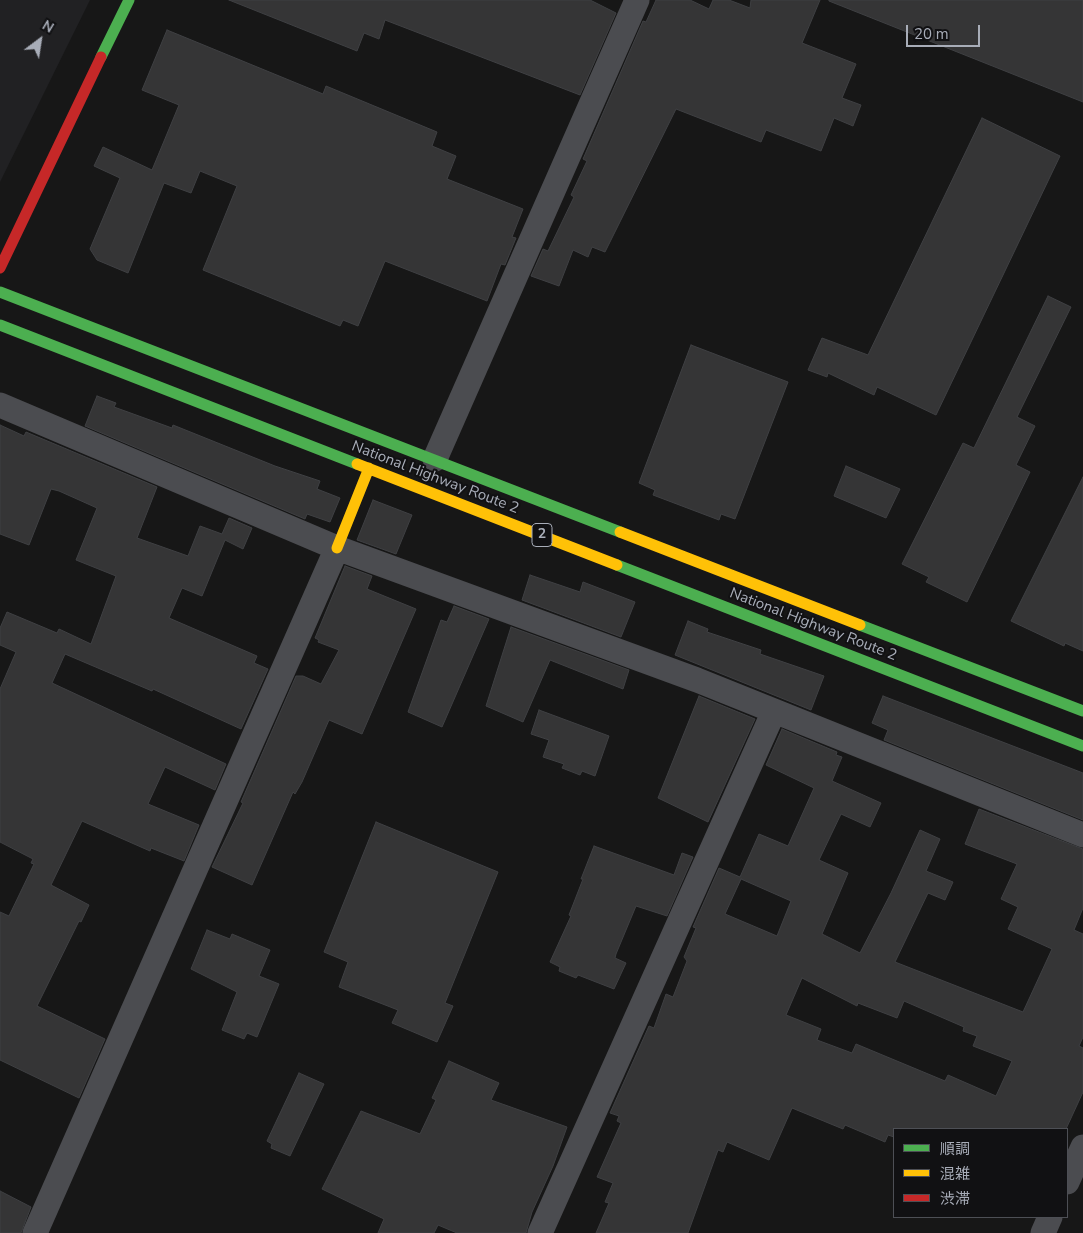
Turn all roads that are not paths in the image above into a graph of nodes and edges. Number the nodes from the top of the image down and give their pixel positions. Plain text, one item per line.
1 (129, 0) edge
2 (637, 0) edge
3 (0, 268) edge
4 (0, 292) edge
5 (0, 325) edge
6 (0, 406) edge
7 (435, 459) junction
8 (370, 468) junction
9 (337, 548) junction
10 (774, 711) junction
11 (1083, 712) edge
12 (1083, 746) edge
13 (1083, 835) edge
14 (1083, 1148) edge
15 (1068, 1180) edge
16 (1050, 1218) edge
17 (35, 1233) edge
18 (540, 1233) edge
19 (1043, 1233) edge

1 - 3 main road
2 - 7 street
4 - 7 main road, National Highway Route 2 / 2
5 - 8 main road, National Highway Route 2 / 2
6 - 9 street
7 - 11 main road, National Highway Route 2 / 2
8 - 9 main road
8 - 12 main road, National Highway Route 2 / 2
9 - 10 street
9 - 17 street
10 - 13 street
10 - 18 street
14 - 15 street
16 - 19 street

